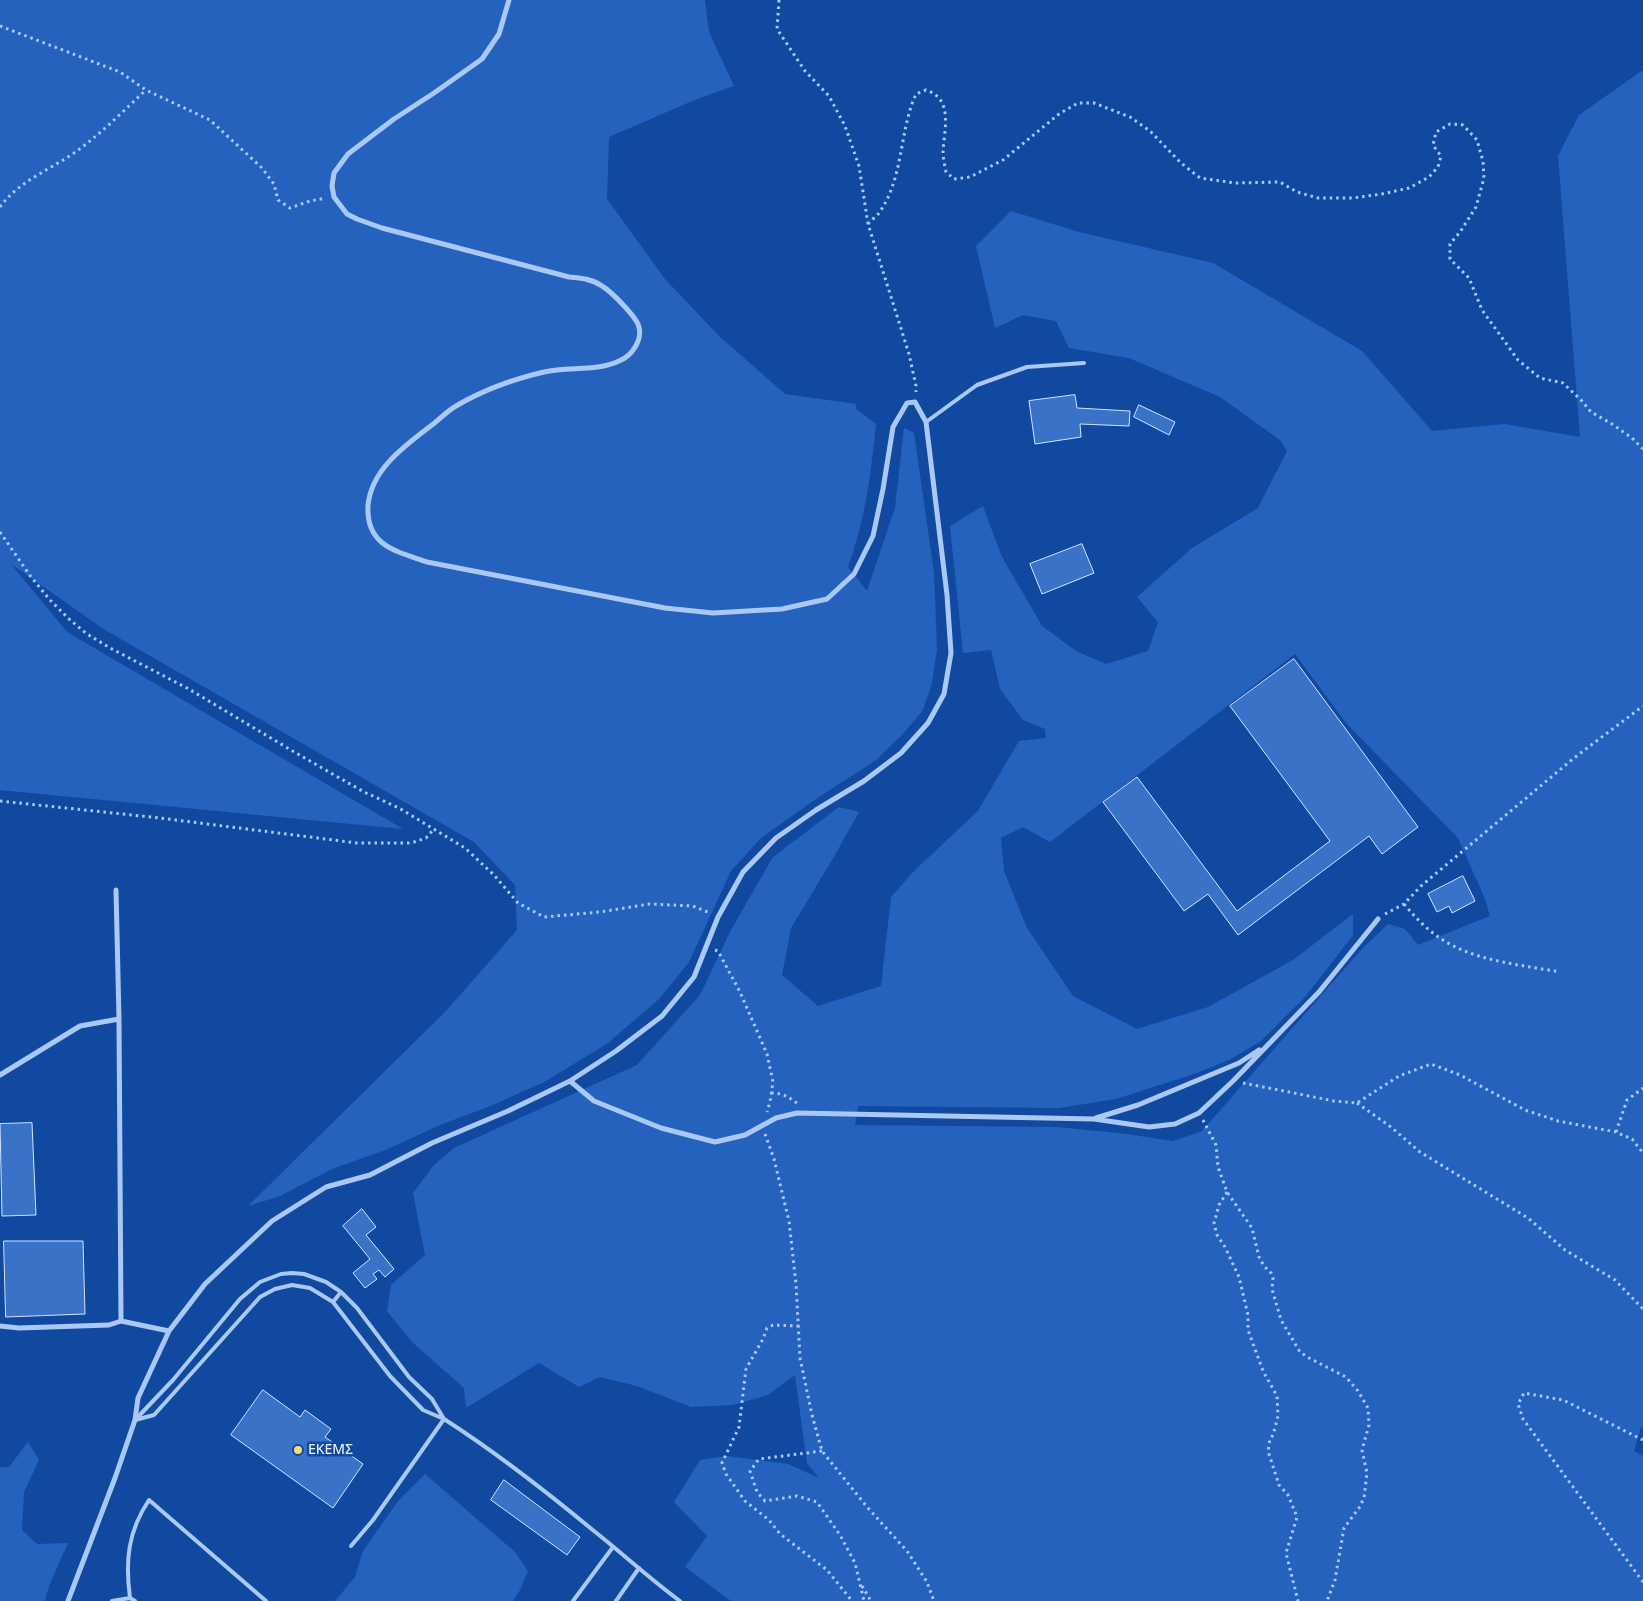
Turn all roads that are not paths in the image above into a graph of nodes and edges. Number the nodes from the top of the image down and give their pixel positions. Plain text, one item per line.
1 (508, 0) edge
2 (1084, 363) dead end
3 (926, 422) junction
4 (116, 890) dead end
5 (1378, 919) road end
6 (119, 1019) junction
7 (1267, 1044) junction
8 (0, 1075) edge
9 (570, 1081) junction
10 (1094, 1119) junction
11 (341, 1292) junction
12 (333, 1302) junction
13 (121, 1321) junction
14 (0, 1326) edge
15 (170, 1331) junction
16 (444, 1419) junction
17 (135, 1420) junction
18 (351, 1546) dead end
19 (613, 1546) junction
20 (639, 1568) junction
21 (130, 1598) junction
22 (68, 1601) edge
23 (112, 1601) edge
24 (135, 1601) edge
25 (266, 1601) edge
26 (573, 1601) edge
27 (616, 1601) edge
28 (680, 1601) edge

1 - 3 street
2 - 3 lane
3 - 9 street
4 - 6 street
5 - 7 street
6 - 8 street
6 - 13 street
7 - 10 street
7 - 10 street
9 - 10 street
9 - 15 street
11 - 12 lane
11 - 16 lane
11 - 17 lane
12 - 16 lane
12 - 17 lane
13 - 14 street
13 - 15 street
15 - 17 street
16 - 18 lane
16 - 19 lane
17 - 22 street
19 - 20 lane
19 - 26 lane
20 - 27 lane
20 - 28 lane
21 - 23 lane
21 - 24 lane
21 - 25 lane

